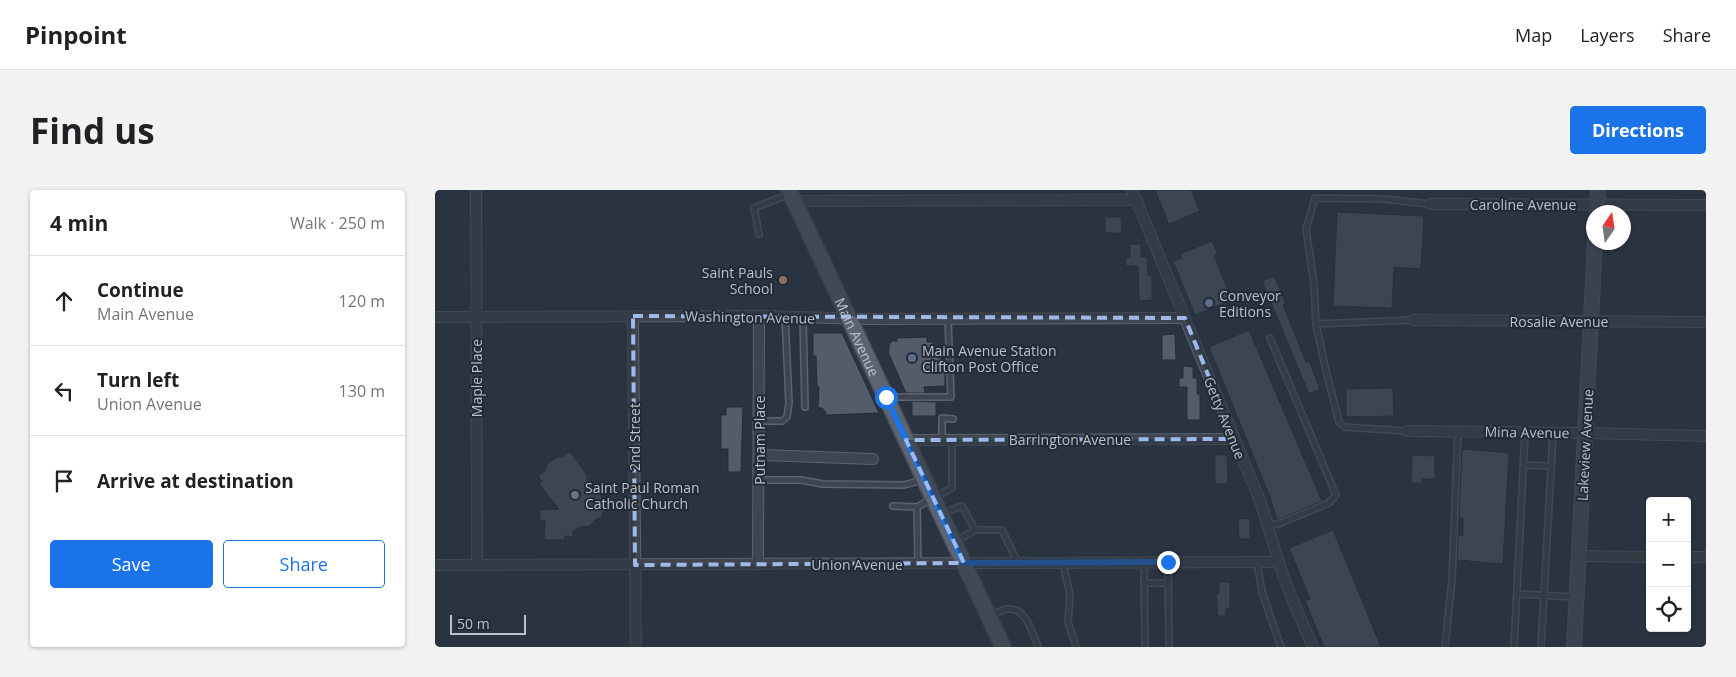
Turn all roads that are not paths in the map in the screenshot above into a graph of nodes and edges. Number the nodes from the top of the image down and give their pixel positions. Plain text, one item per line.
1 (476, 190) edge
2 (791, 195) edge
3 (1134, 195) edge
4 (1597, 202) edge
5 (1430, 204) joint
6 (1706, 205) edge
7 (759, 234) dead end
8 (1595, 250) edge
9 (633, 316) junction
10 (759, 316) junction
11 (435, 317) edge
12 (476, 317) junction
13 (785, 317) junction
14 (803, 317) junction
15 (1185, 318) junction
16 (849, 319) junction
17 (948, 319) junction
18 (1413, 320) joint
19 (1591, 321) junction
20 (1706, 322) edge
21 (1316, 324) junction
22 (1270, 338) dead end
23 (886, 397) junction
24 (805, 407) dead end
25 (953, 418) dead end
26 (759, 421) junction
27 (1407, 431) joint
28 (1458, 431) junction
29 (1525, 432) junction
30 (1553, 432) junction
31 (1585, 433) junction
32 (1706, 436) edge
33 (1234, 439) junction
34 (906, 440) junction
35 (947, 440) junction
36 (759, 455) junction
37 (873, 458) dead end
38 (1524, 465) junction
39 (1551, 466) junction
40 (758, 480) junction
41 (925, 480) junction
42 (933, 498) junction
43 (893, 506) dead end
44 (917, 506) junction
45 (941, 514) junction
46 (1269, 525) junction
47 (975, 530) junction
48 (954, 543) junction
49 (1580, 556) junction
50 (1646, 557) edge
51 (1691, 557) edge
52 (1706, 557) edge
53 (1144, 562) junction
54 (1168, 562) junction
55 (1257, 562) junction
56 (1279, 562) junction
57 (964, 563) junction
58 (1018, 563) junction
59 (1063, 563) junction
60 (758, 564) junction
61 (918, 564) junction
62 (435, 565) edge
63 (477, 565) junction
64 (635, 565) junction
65 (1144, 583) junction
66 (1168, 583) junction
67 (1517, 594) junction
68 (1544, 596) junction
69 (1577, 597) junction
70 (988, 615) junction
71 (636, 647) edge
72 (1003, 647) edge
73 (1038, 647) edge
74 (1076, 647) edge
75 (1145, 647) edge
76 (1169, 647) edge
77 (1281, 647) edge
78 (1313, 647) edge
79 (1445, 647) edge
80 (1514, 647) edge
81 (1541, 647) edge
82 (1574, 647) edge

1 - 12 street, Maple Place
2 - 3 street
2 - 7 lane
2 - 16 main road, Main Avenue
3 - 15 street, Getty Avenue
4 - 5 street, Caroline Avenue
4 - 6 street, Caroline Avenue
5 - 21 lane
8 - 19 main road, Lakeview Avenue
9 - 10 street, Washington Avenue
9 - 12 street, Washington Avenue
9 - 64 street, 2nd Street
10 - 13 street, Washington Avenue
10 - 26 street, Putnam Place
11 - 12 street, Washington Avenue
12 - 63 street, Maple Place
13 - 14 street, Washington Avenue
13 - 26 lane
14 - 16 street, Washington Avenue
14 - 24 lane
15 - 17 street, Washington Avenue
15 - 33 street, Getty Avenue
16 - 17 street, Washington Avenue
16 - 23 main road, Main Avenue
17 - 23 lane
18 - 19 street, Rosalie Avenue
18 - 21 lane
19 - 20 street, Rosalie Avenue
19 - 31 main road, Lakeview Avenue
21 - 27 lane
22 - 46 lane
23 - 34 main road, Main Avenue
25 - 35 lane
26 - 36 street, Putnam Place
27 - 28 street, Mina Avenue
28 - 29 street, Mina Avenue
28 - 79 lane
29 - 30 street, Mina Avenue
29 - 38 lane
30 - 31 street, Mina Avenue
30 - 39 lane
31 - 32 street, Mina Avenue
31 - 49 main road, Lakeview Avenue
33 - 35 street, Barrington Avenue
33 - 46 street, Getty Avenue
34 - 35 street, Barrington Avenue
34 - 41 main road, Main Avenue
35 - 42 lane
36 - 37 street
36 - 40 street, Putnam Place
38 - 39 lane
38 - 67 lane
39 - 68 lane
40 - 41 lane
40 - 60 street, Putnam Place
41 - 42 main road, Main Avenue
42 - 44 lane
42 - 45 main road, Main Avenue
43 - 44 lane
44 - 61 lane
45 - 47 lane
45 - 48 main road, Main Avenue
46 - 56 street, Getty Avenue
47 - 48 lane
47 - 58 lane
48 - 57 main road, Main Avenue
49 - 50 street
49 - 69 main road, Lakeview Avenue
51 - 52 street
53 - 54 street, Union Avenue
53 - 59 street, Union Avenue
53 - 65 lane
54 - 55 street, Union Avenue
54 - 66 lane
55 - 56 street, Union Avenue
55 - 77 lane
56 - 78 street, Getty Avenue
57 - 58 street, Union Avenue
57 - 61 street, Union Avenue
57 - 70 main road, Main Avenue
58 - 59 street, Union Avenue
59 - 74 lane
60 - 61 street, Union Avenue
60 - 64 street, Union Avenue
62 - 63 street, Union Avenue
63 - 64 street, Union Avenue
64 - 71 street, 2nd Street
65 - 66 lane
65 - 75 lane
66 - 76 lane
67 - 68 lane
67 - 80 lane
68 - 69 lane
68 - 81 lane
69 - 82 main road, Lakeview Avenue
70 - 72 main road, Main Avenue
70 - 73 lane

